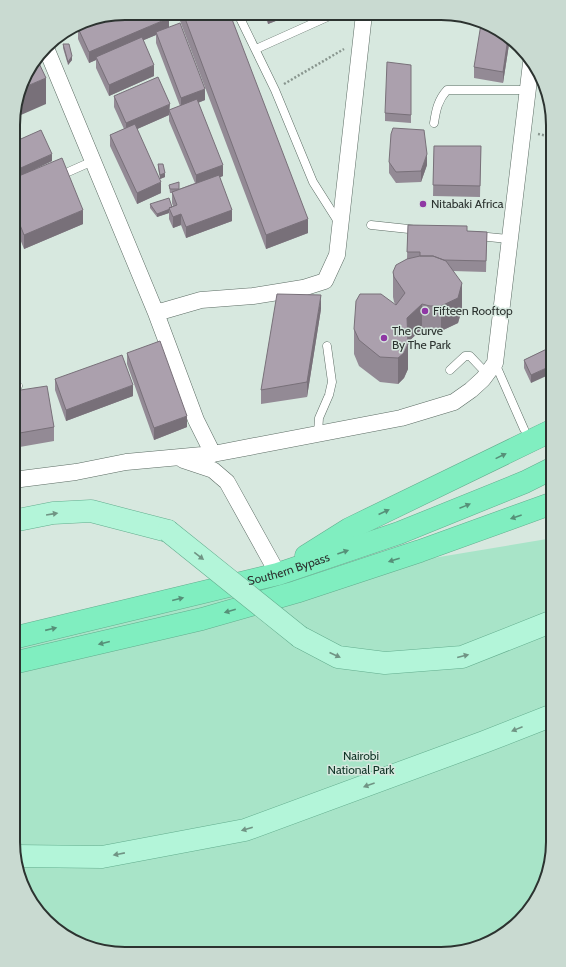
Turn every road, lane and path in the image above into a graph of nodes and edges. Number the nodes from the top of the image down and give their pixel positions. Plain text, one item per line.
1 (241, 20) edge
2 (321, 20) edge
3 (363, 20) edge
4 (361, 39) junction
5 (256, 49) junction
6 (48, 54) edge
7 (530, 70) edge
8 (275, 90) junction
9 (526, 90) junction
10 (434, 123) dead end
11 (93, 162) junction
12 (51, 180) edge
13 (371, 225) dead end
14 (341, 227) junction
15 (424, 231) edge
16 (470, 236) edge
17 (508, 239) junction
18 (156, 312) junction
19 (327, 346) dead end
20 (491, 368) junction
21 (450, 370) dead end
22 (524, 429) dead end
23 (546, 433) edge
24 (318, 434) junction
25 (213, 454) junction
26 (178, 458) junction
27 (546, 472) edge
28 (20, 479) edge
29 (546, 506) edge
30 (20, 520) edge
31 (278, 574) junction
32 (546, 624) edge
33 (20, 636) edge
34 (20, 661) edge
35 (546, 718) edge
36 (21, 856) edge

1 - 5 lane
2 - 5 lane
3 - 4 street
4 - 8 path
4 - 14 street
5 - 8 lane
6 - 11 street
7 - 9 street
8 - 14 lane
9 - 10 lane
9 - 17 street
11 - 12 lane
11 - 18 street
13 - 15 lane
14 - 18 street
16 - 17 lane
17 - 20 street
18 - 25 street
19 - 24 lane
20 - 21 lane
20 - 22 lane
20 - 24 street
31 -> 23 highway
24 - 25 street
25 - 26 street
26 - 28 street
26 - 31 street
31 -> 27 highway, Southern Bypass
29 -> 34 highway, Southern Bypass
30 -> 32 main road, bridge
33 -> 31 highway, Southern Bypass
35 -> 36 main road

